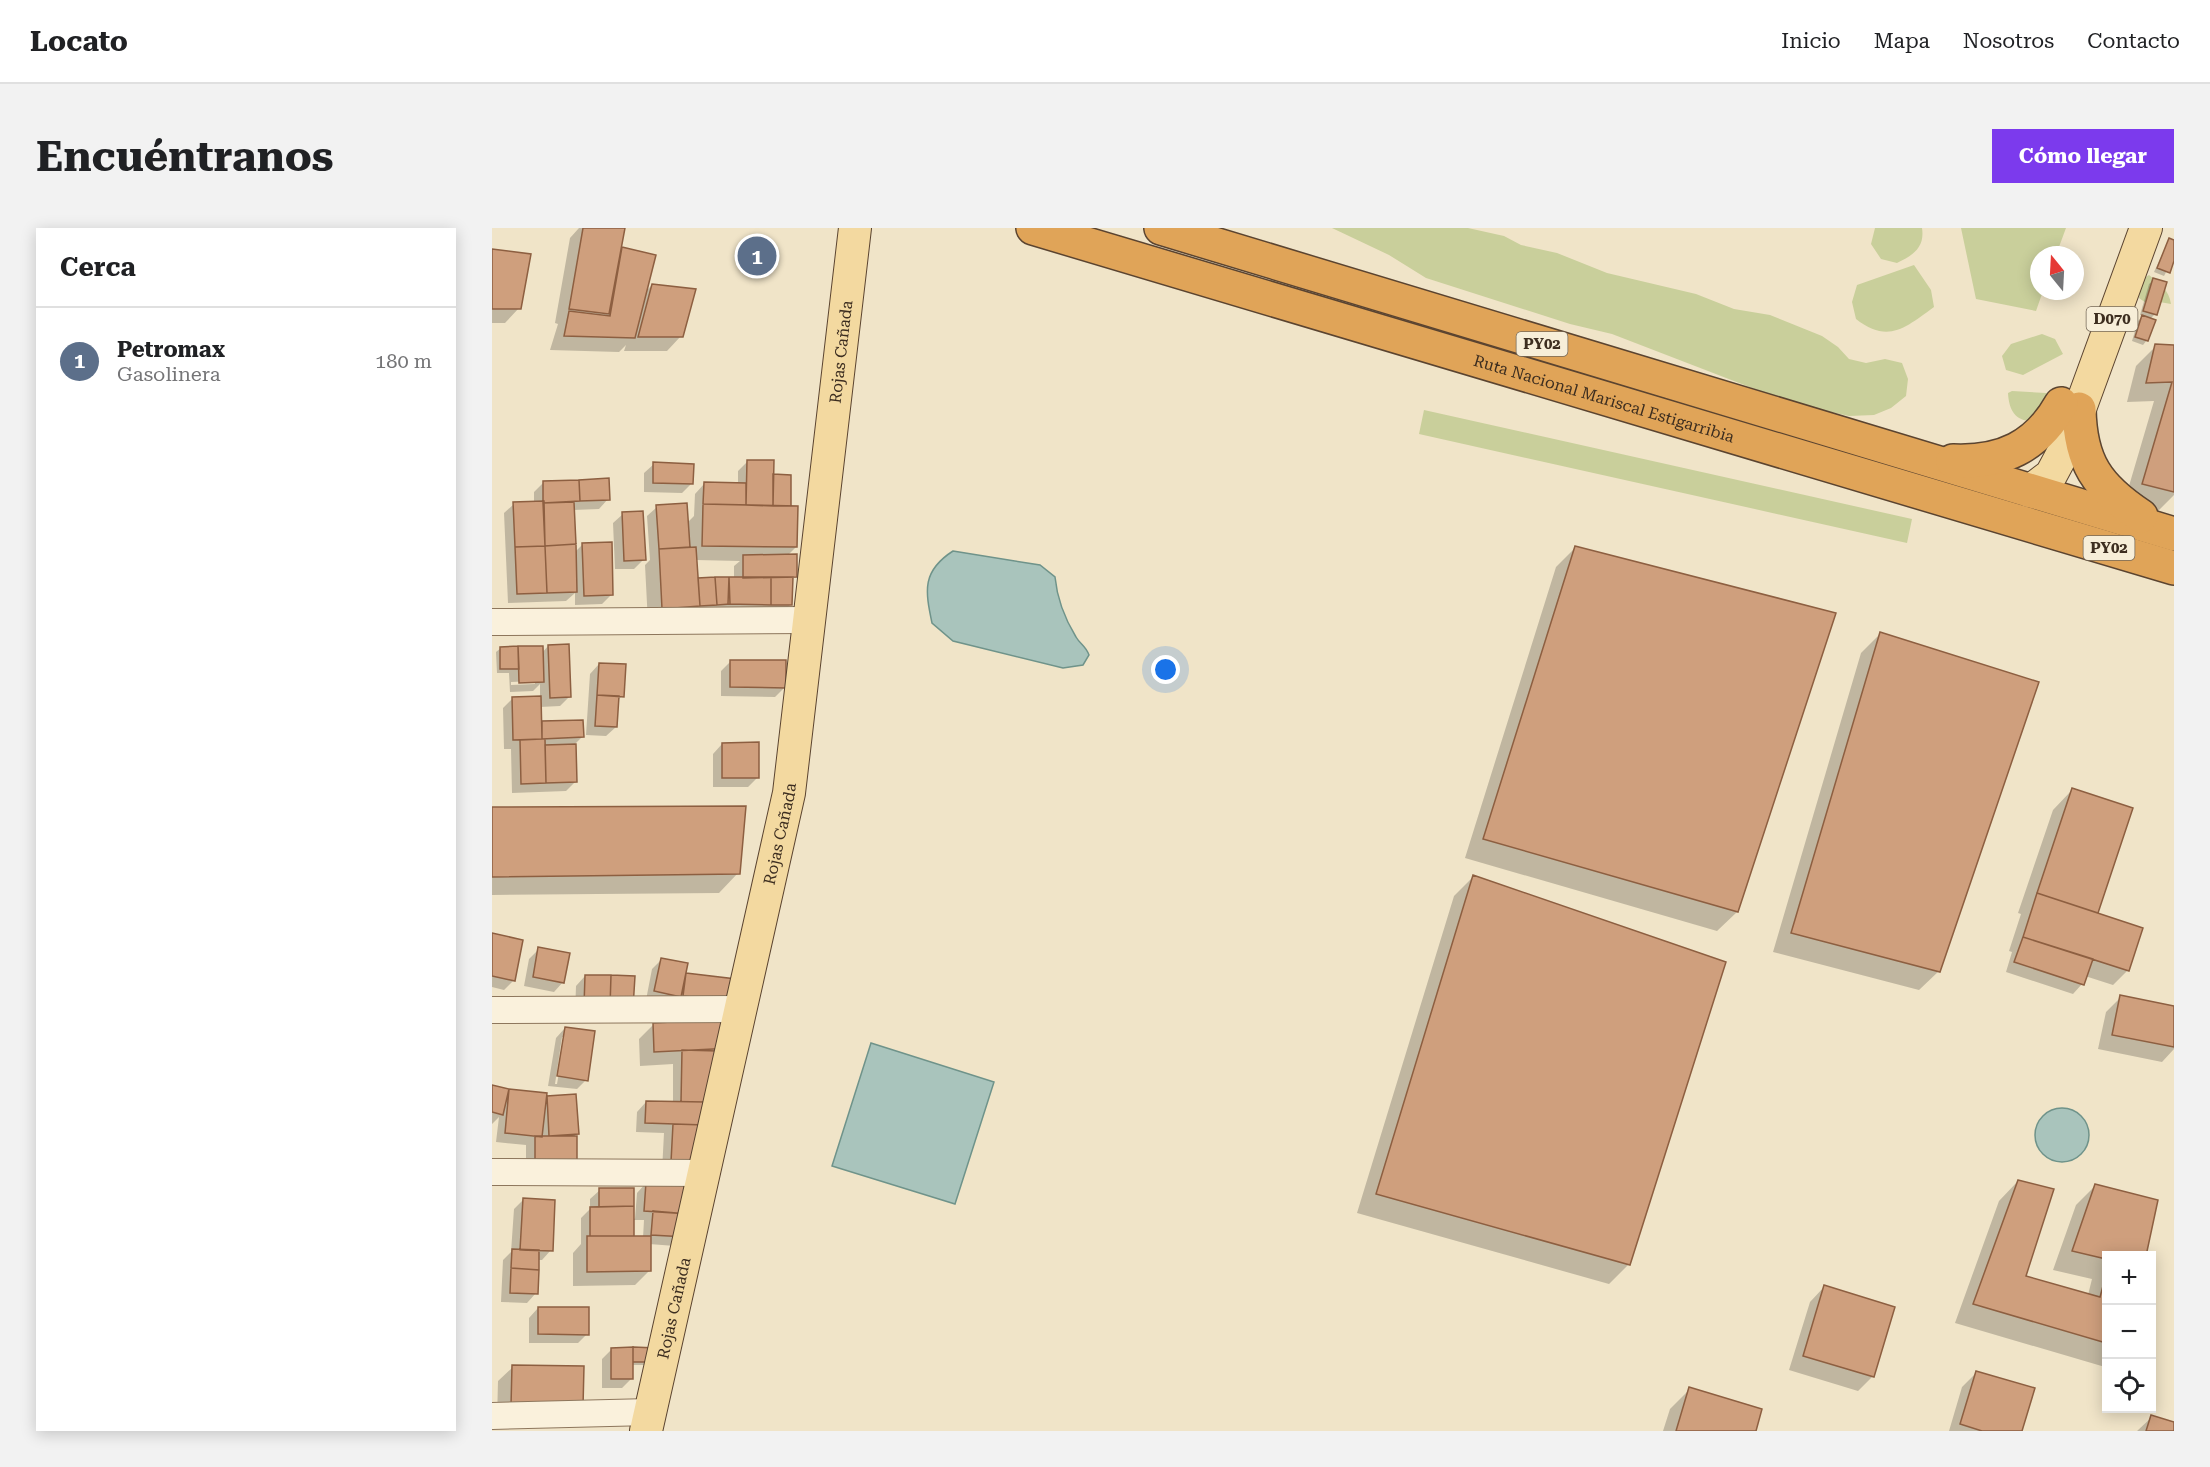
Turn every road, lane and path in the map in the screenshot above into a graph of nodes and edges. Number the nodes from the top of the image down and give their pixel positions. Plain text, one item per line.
1 (855, 228) edge
2 (1033, 228) edge
3 (1161, 228) edge
4 (2128, 228) edge
5 (2146, 228) edge
6 (2068, 401) junction
7 (1737, 437) junction
8 (1924, 460) junction
9 (2037, 490) junction
10 (2170, 540) edge
11 (2174, 568) edge
12 (808, 620) junction
13 (492, 622) edge
14 (742, 1008) junction
15 (492, 1010) edge
16 (492, 1172) edge
17 (705, 1173) junction
18 (492, 1416) edge
19 (648, 1421) edge

1 - 12 main road, Rojas Cañada
2 - 7 highway, Ruta Nacional Mariscal Estigarribia / PY02
3 - 8 highway, Ruta Nacional Mariscal Estigarribia / PY02
4 - 6 main road, D070
5 - 6 main road, D070
6 - 8 highway
6 - 9 main road, D070
6 - 10 highway
7 - 9 highway
7 - 11 highway, Ruta Nacional Mariscal Estigarribia / PY02
8 - 9 highway, Ruta Nacional Mariscal Estigarribia / PY02
9 - 10 highway, Ruta Nacional Mariscal Estigarribia / PY02
12 - 13 street
12 - 14 main road, Rojas Cañada
14 - 15 street
14 - 17 main road, Rojas Cañada
16 - 17 street
17 - 19 main road, Rojas Cañada
18 - 19 street

